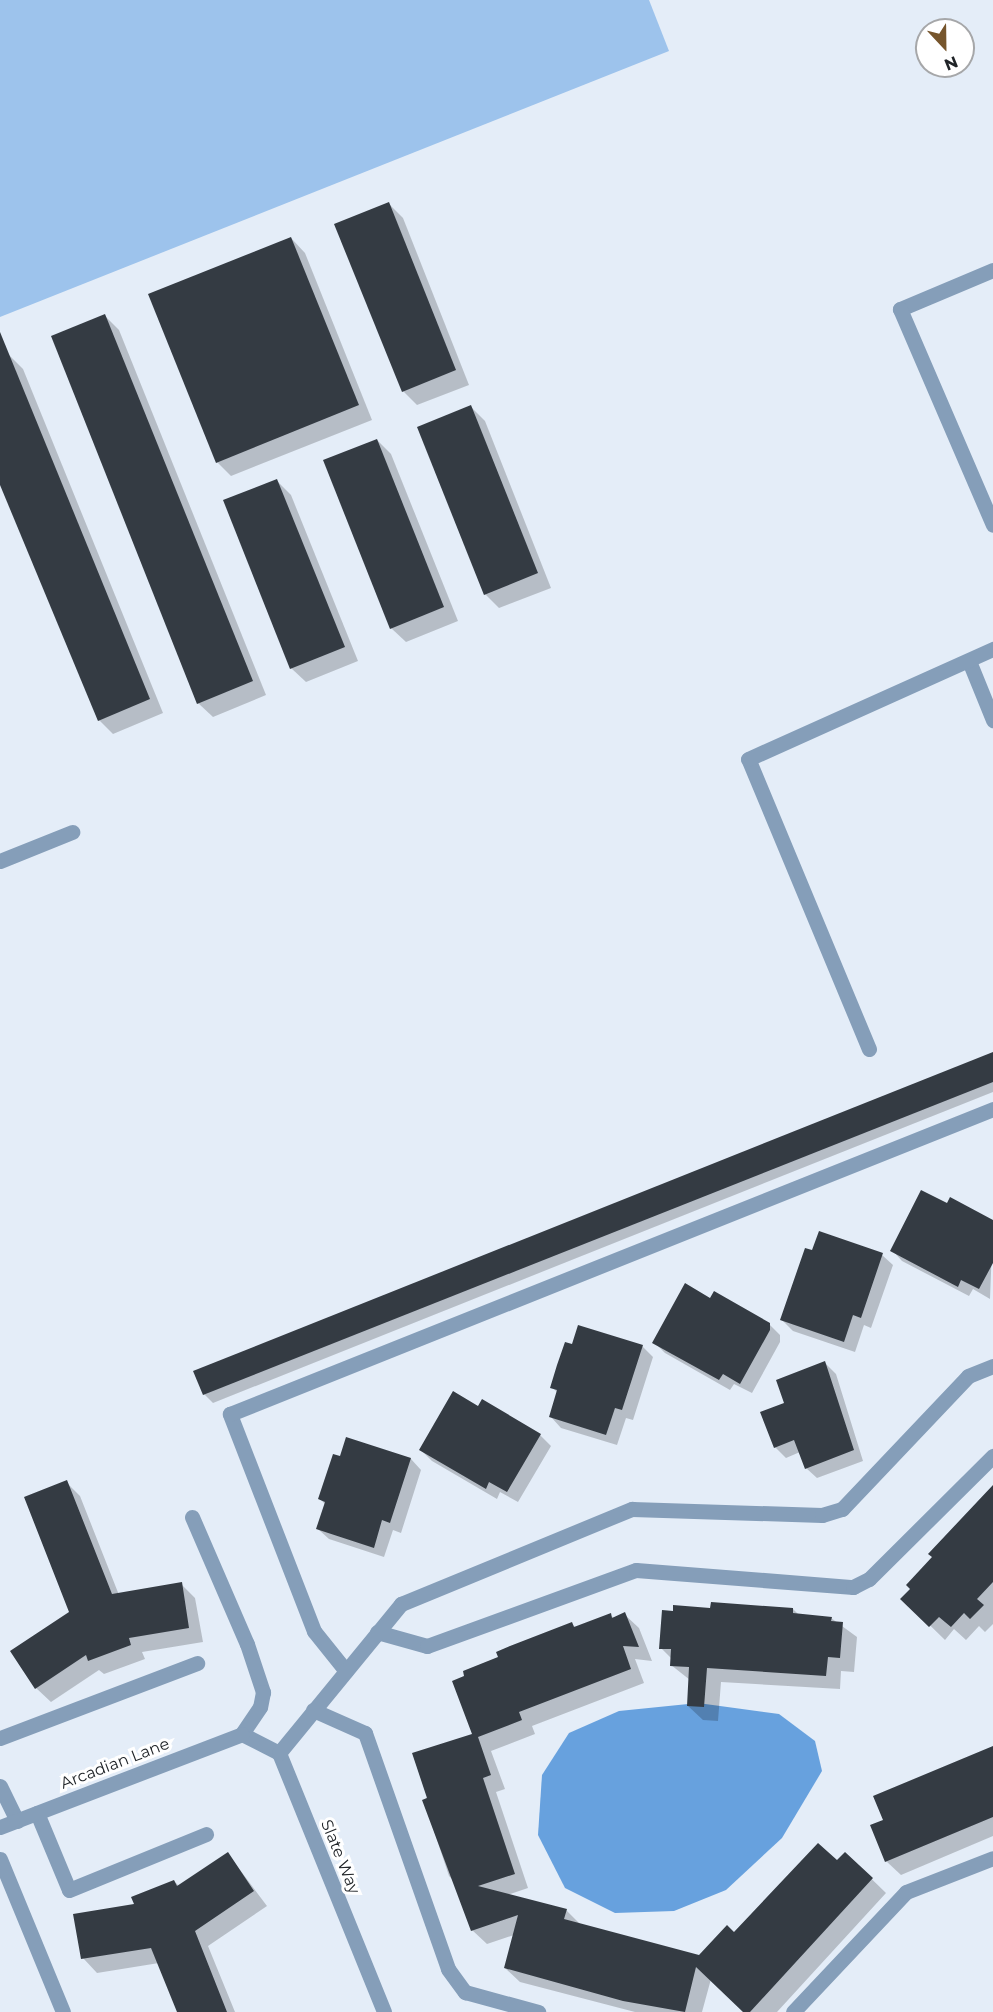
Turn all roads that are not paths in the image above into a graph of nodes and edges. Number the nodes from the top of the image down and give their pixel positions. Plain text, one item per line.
1 (993, 270) edge
2 (993, 525) edge
3 (993, 649) edge
4 (969, 661) junction
5 (993, 720) edge
6 (72, 831) dead end
7 (0, 861) edge
8 (869, 1049) dead end
9 (993, 1109) edge
10 (993, 1366) edge
11 (993, 1456) edge
12 (192, 1517) dead end
13 (377, 1632) junction
14 (197, 1663) dead end
15 (346, 1671) junction
16 (313, 1710) junction
17 (242, 1734) junction
18 (0, 1738) edge
19 (279, 1753) junction
20 (0, 1786) edge
21 (37, 1813) junction
22 (17, 1821) junction
23 (0, 1827) edge
24 (206, 1834) dead end
25 (993, 1858) edge
26 (0, 1859) edge
27 (63, 2012) edge
28 (384, 2012) edge
29 (538, 2012) edge
30 (793, 2012) edge

1 - 2 street
3 - 4 street
4 - 5 street
4 - 8 street
6 - 7 street
9 - 15 street
10 - 13 street
11 - 13 street
12 - 17 street
13 - 15 street
14 - 18 street
15 - 16 street
16 - 19 street
16 - 29 street
17 - 19 street
17 - 21 street, Arcadian Lane
19 - 28 street, Slate Way
20 - 22 street
21 - 22 street, Arcadian Lane
21 - 24 street
22 - 23 street, Arcadian Lane
25 - 30 street
26 - 27 street

